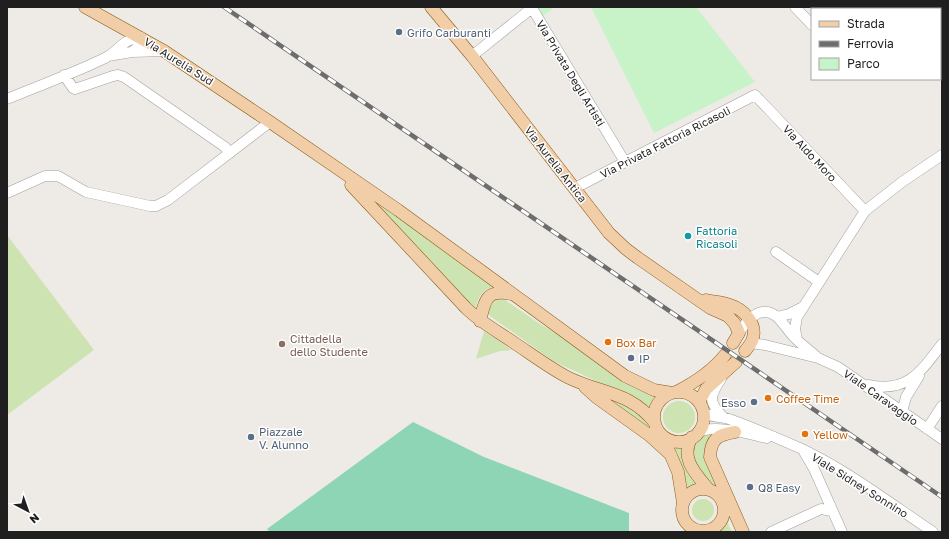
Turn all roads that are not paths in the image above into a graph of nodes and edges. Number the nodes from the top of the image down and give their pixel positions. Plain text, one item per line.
1 (85, 7) edge
2 (795, 7) edge
3 (432, 8) edge
4 (811, 24) edge
5 (121, 27) junction
6 (141, 37) junction
7 (123, 43) junction
8 (164, 51) junction
9 (132, 52) junction
10 (108, 56) junction
11 (472, 56) junction
12 (64, 75) junction
13 (755, 95) joint
14 (7, 99) edge
15 (270, 122) junction
16 (230, 153) junction
17 (942, 155) edge
18 (326, 161) junction
19 (625, 162) junction
20 (575, 188) junction
21 (7, 193) edge
22 (865, 211) junction
23 (776, 252) dead end
24 (819, 282) junction
25 (511, 294) junction
26 (697, 298) junction
27 (803, 307) junction
28 (777, 317) junction
29 (750, 319) junction
30 (480, 321) junction
31 (736, 338) joint
32 (796, 340) junction
33 (942, 344) edge
34 (748, 347) joint
35 (725, 355) dead end
36 (818, 358) junction
37 (736, 362) dead end
38 (923, 368) junction
39 (724, 375) junction
40 (580, 382) junction
41 (864, 384) junction
42 (674, 393) junction
43 (942, 406) edge
44 (701, 407) junction
45 (902, 412) junction
46 (724, 418) junction
47 (655, 423) junction
48 (927, 428) junction
49 (735, 432) junction
50 (662, 435) junction
51 (695, 435) junction
52 (942, 439) edge
53 (785, 442) junction
54 (803, 450) junction
55 (671, 455) junction
56 (709, 490) junction
57 (683, 503) junction
58 (724, 511) junction
59 (832, 511) junction
60 (685, 526) edge
61 (708, 531) edge
62 (741, 532) edge
63 (771, 532) edge
64 (842, 532) edge
65 (933, 532) edge

1 - 5 main road, Via Aurelia Sud
2 - 4 street
3 - 11 main road, Via Aurelia Antica
5 - 6 main road, Via Aurelia Sud
5 - 7 street
6 - 7 street
6 - 8 main road, Via Aurelia Sud
6 - 9 street
7 - 10 street
8 - 9 street
8 - 15 main road, Via Aurelia Sud
9 - 10 street
10 - 12 street
11 - 19 street, Via Privata Degli Artisti
11 - 20 main road, Via Aurelia Antica
12 - 14 street
12 - 16 street
13 - 19 street, Via Privata Fattoria Ricasoli
13 - 22 street, Via Aldo Moro
15 - 16 street
15 - 18 main road, Via Aurelia Sud
16 - 21 street
17 - 22 street
18 - 25 main road
18 - 30 main road
19 - 20 street, Via Privata Fattoria Ricasoli
20 - 26 main road, Via Aurelia Antica
22 - 24 street
23 - 24 street
24 - 27 street
25 - 30 main road
25 - 42 main road
26 - 29 main road, Via Aurelia Antica
26 - 31 main road, Via Aurelia Antica
27 - 28 street
27 - 32 street
28 - 29 street
28 - 32 street, Viale Caravaggio
29 - 31 street
29 - 34 main road
30 - 40 main road
32 - 36 street, Viale Caravaggio
33 - 38 street
34 - 36 street, Viale Caravaggio
35 - 42 main road
36 - 41 street, Viale Caravaggio
37 - 39 main road
38 - 41 street
38 - 45 street
39 - 44 main road
39 - 46 street
40 - 47 main road
40 - 55 main road
41 - 45 street, Viale Caravaggio
42 - 44 main road
42 - 47 main road
43 - 48 street
44 - 46 street, Viale Sidney Sonnino
44 - 51 main road
45 - 48 street, Viale Caravaggio
46 - 53 street, Viale Sidney Sonnino
47 - 50 main road
48 - 52 street, Viale Caravaggio
49 - 51 street, Viale Sidney Sonnino
49 - 53 street, Viale Sidney Sonnino
49 - 62 main road
50 - 51 main road
50 - 55 main road
51 - 56 main road
53 - 54 street, Viale Sidney Sonnino
54 - 59 street
54 - 65 street, Viale Sidney Sonnino
55 - 57 main road
56 - 57 main road
56 - 58 main road
57 - 60 main road
58 - 61 main road
58 - 62 main road
59 - 63 street
59 - 64 street
60 - 61 main road

